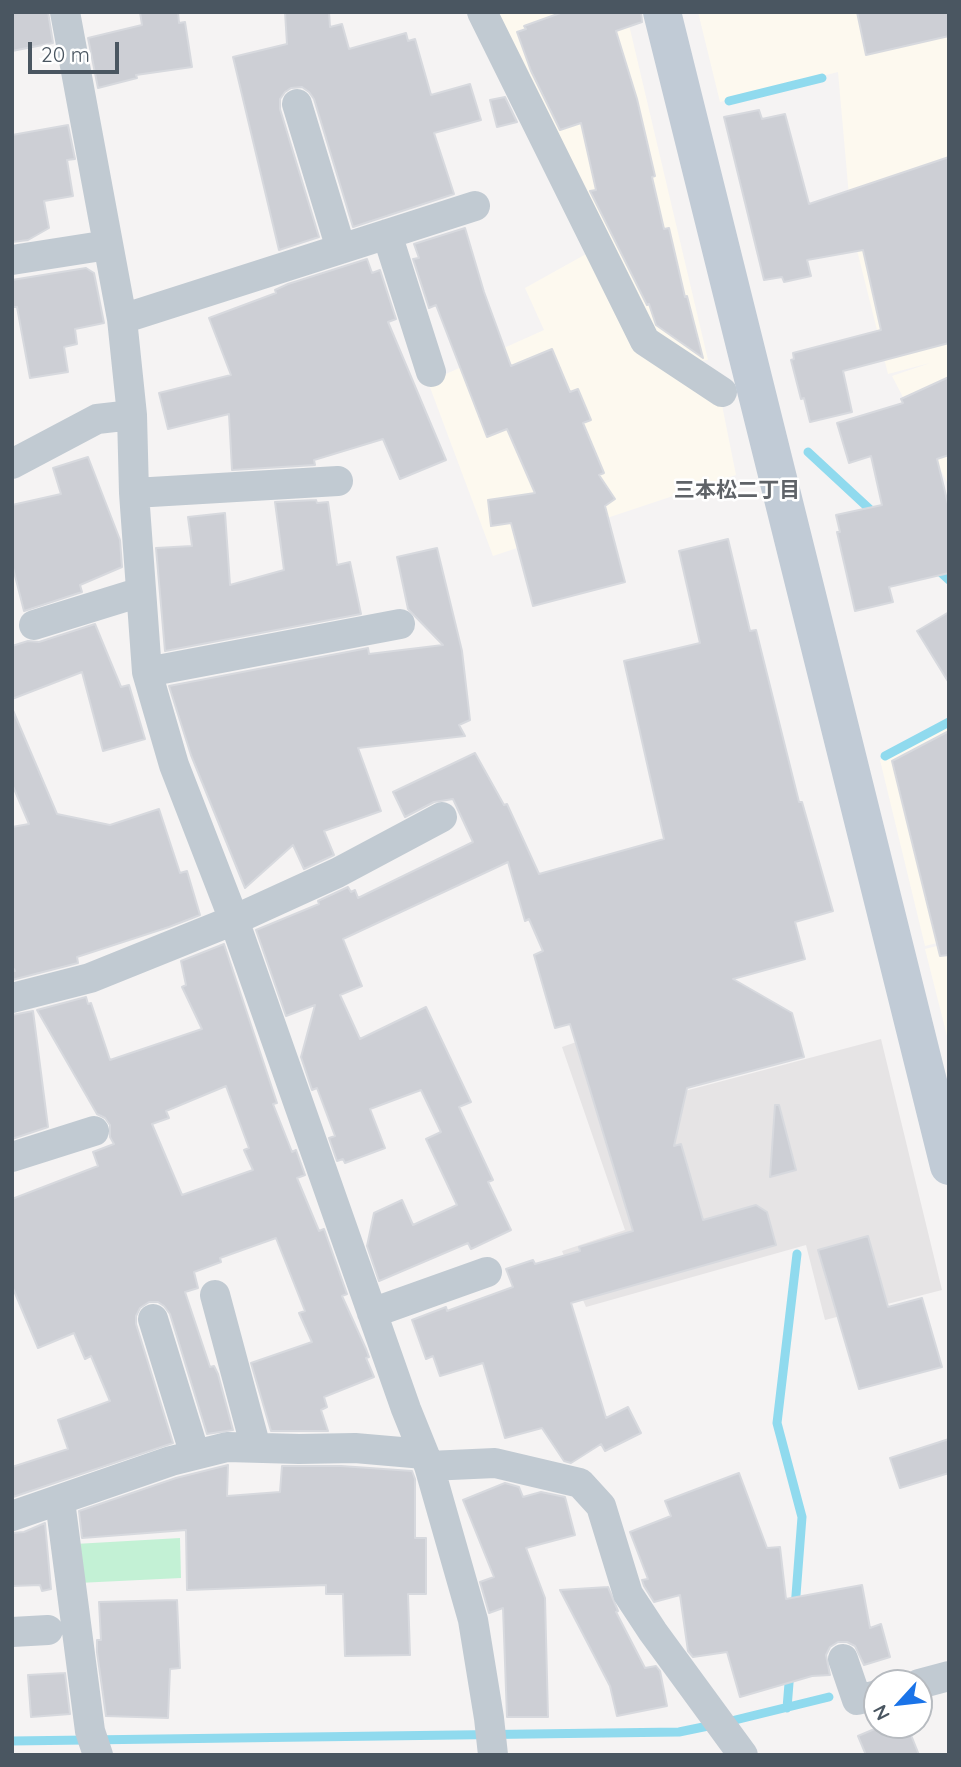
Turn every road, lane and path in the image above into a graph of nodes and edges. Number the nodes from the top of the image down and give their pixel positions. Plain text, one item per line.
1 (65, 12) edge
2 (482, 12) edge
3 (662, 12) edge
4 (297, 104) dead end
5 (475, 206) dead end
6 (387, 234) junction
7 (108, 246) junction
8 (341, 249) junction
9 (12, 260) edge
10 (122, 318) junction
11 (431, 372) dead end
12 (722, 392) dead end
13 (132, 415) junction
14 (12, 464) edge
15 (338, 481) dead end
16 (134, 493) junction
17 (141, 592) junction
18 (400, 624) dead end
19 (34, 625) dead end
20 (147, 672) junction
21 (442, 817) dead end
22 (234, 920) junction
23 (12, 998) edge
24 (94, 1132) dead end
25 (12, 1157) edge
26 (949, 1166) edge
27 (487, 1272) dead end
28 (215, 1294) dead end
29 (372, 1313) junction
30 (153, 1319) dead end
31 (256, 1448) junction
32 (194, 1455) junction
33 (426, 1460) junction
34 (60, 1501) junction
35 (12, 1516) edge
36 (48, 1630) dead end
37 (12, 1632) edge
38 (843, 1659) dead end
39 (863, 1698) edge
40 (95, 1743) edge
41 (737, 1747) edge
42 (492, 1753) edge

1 - 7 street
2 - 12 street
3 - 26 street
4 - 8 street
5 - 6 street
6 - 8 street
6 - 11 street
7 - 9 street
7 - 10 street
8 - 10 street
10 - 13 street
13 - 14 street
13 - 16 street
15 - 16 street
16 - 17 street
17 - 19 street
17 - 20 street
18 - 20 street
20 - 22 street
21 - 22 street
22 - 23 street
22 - 29 street
24 - 25 street
27 - 29 street
28 - 31 street
29 - 33 street
30 - 32 street
31 - 32 street
31 - 33 street
32 - 34 street
33 - 41 street
33 - 42 street
34 - 35 street
34 - 40 street
36 - 37 street
38 - 39 street

